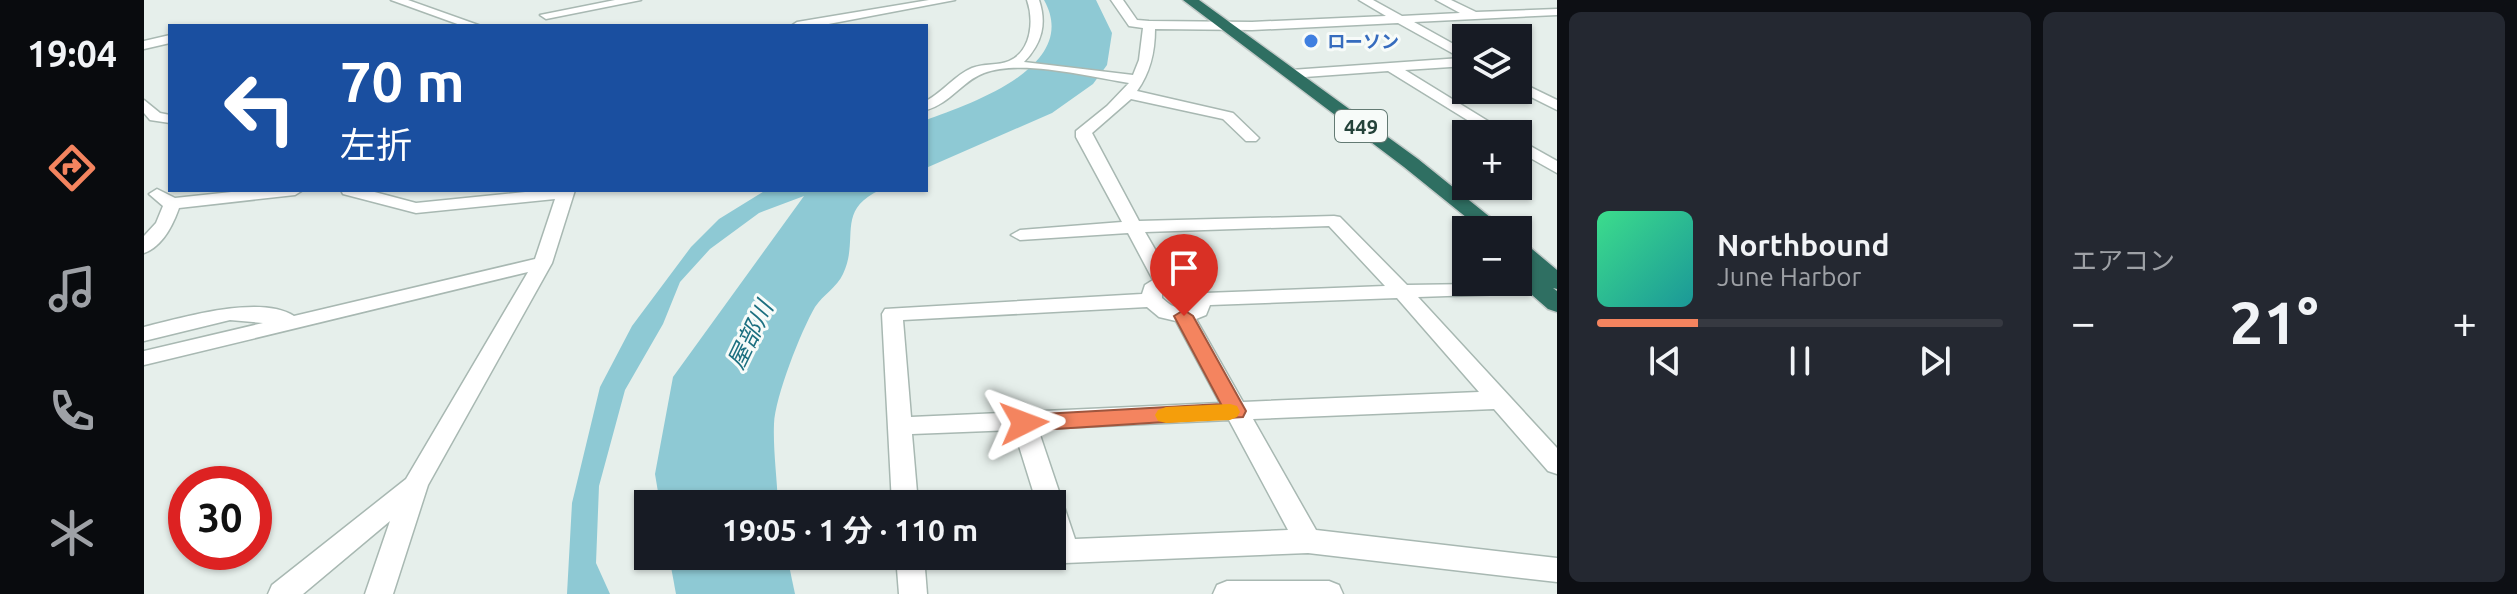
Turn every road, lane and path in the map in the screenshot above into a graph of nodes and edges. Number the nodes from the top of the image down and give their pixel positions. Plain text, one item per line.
1 (397, 0) edge
2 (538, 0) edge
3 (635, 0) edge
4 (949, 0) edge
5 (1033, 0) edge
6 (1117, 0) edge
7 (1172, 0) edge
8 (1190, 0) edge
9 (1365, 0) edge
10 (1442, 0) edge
11 (1532, 0) edge
12 (1557, 11) edge
13 (1476, 16) junction
14 (1402, 20) junction
15 (548, 21) edge
16 (469, 24) edge
17 (809, 24) edge
18 (1149, 25) junction
19 (1204, 25) junction
20 (1226, 25) junction
21 (168, 39) edge
22 (147, 42) edge
23 (1452, 48) edge
24 (1452, 63) edge
25 (1016, 66) junction
26 (1390, 67) junction
27 (1291, 74) junction
28 (1134, 87) junction
29 (1532, 93) edge
30 (144, 104) edge
31 (928, 105) edge
32 (1557, 106) edge
33 (168, 119) edge
34 (1478, 120) edge
35 (1251, 138) dead end
36 (1532, 153) edge
37 (1557, 168) edge
38 (266, 192) edge
39 (356, 192) edge
40 (558, 192) edge
41 (567, 192) edge
42 (1452, 216) edge
43 (1477, 216) edge
44 (1133, 227) junction
45 (1020, 235) dead end
46 (144, 247) edge
47 (543, 263) junction
48 (1532, 266) edge
49 (1164, 282) junction
50 (1547, 284) edge
51 (1403, 293) junction
52 (1201, 299) junction
53 (1152, 300) junction
54 (1557, 304) edge
55 (1184, 316) junction
56 (300, 320) junction
57 (144, 334) edge
58 (144, 358) edge
59 (1499, 400) junction
60 (1236, 411) junction
61 (1024, 423) junction
62 (899, 426) junction
63 (1557, 464) edge
64 (416, 484) junction
65 (904, 490) edge
66 (1046, 490) edge
67 (1308, 541) junction
68 (1066, 551) edge
69 (911, 570) edge
70 (1557, 570) edge
71 (1265, 593) edge
72 (282, 594) edge
73 (379, 594) edge
74 (913, 594) edge
75 (1227, 594) edge
76 (1329, 594) edge

1 - 16 street
2 - 15 street
3 - 15 street
4 - 17 street
5 - 25 street
6 - 18 street
7 - 19 highway, 449
8 - 20 highway, 449
9 - 14 street
10 - 13 street
11 - 12 street
12 - 13 street
13 - 14 street
14 - 20 street
14 - 23 street
18 - 19 street
18 - 28 street
19 - 20 street
19 - 42 highway, 449
20 - 27 highway, 449
21 - 22 street
24 - 26 street
25 - 28 street
25 - 31 street
26 - 27 street
26 - 34 street
27 - 43 highway, 449
28 - 35 street
28 - 44 street
29 - 32 street
30 - 33 street
36 - 37 street
38 - 46 street
39 - 40 street
41 - 47 street
44 - 45 street
44 - 49 street
44 - 51 street
47 - 56 street
47 - 64 street
48 - 50 highway
49 - 52 street
49 - 53 street
50 - 51 street
50 - 54 highway
51 - 52 street
51 - 59 street
52 - 55 street
53 - 55 street
53 - 62 street
55 - 60 street
56 - 57 street
56 - 58 street
59 - 60 street
59 - 63 street
60 - 61 street
60 - 67 street
61 - 62 street
61 - 66 street
62 - 65 street
64 - 72 street
64 - 73 street
67 - 68 street
67 - 70 street
69 - 74 street
71 - 75 street
71 - 76 street

